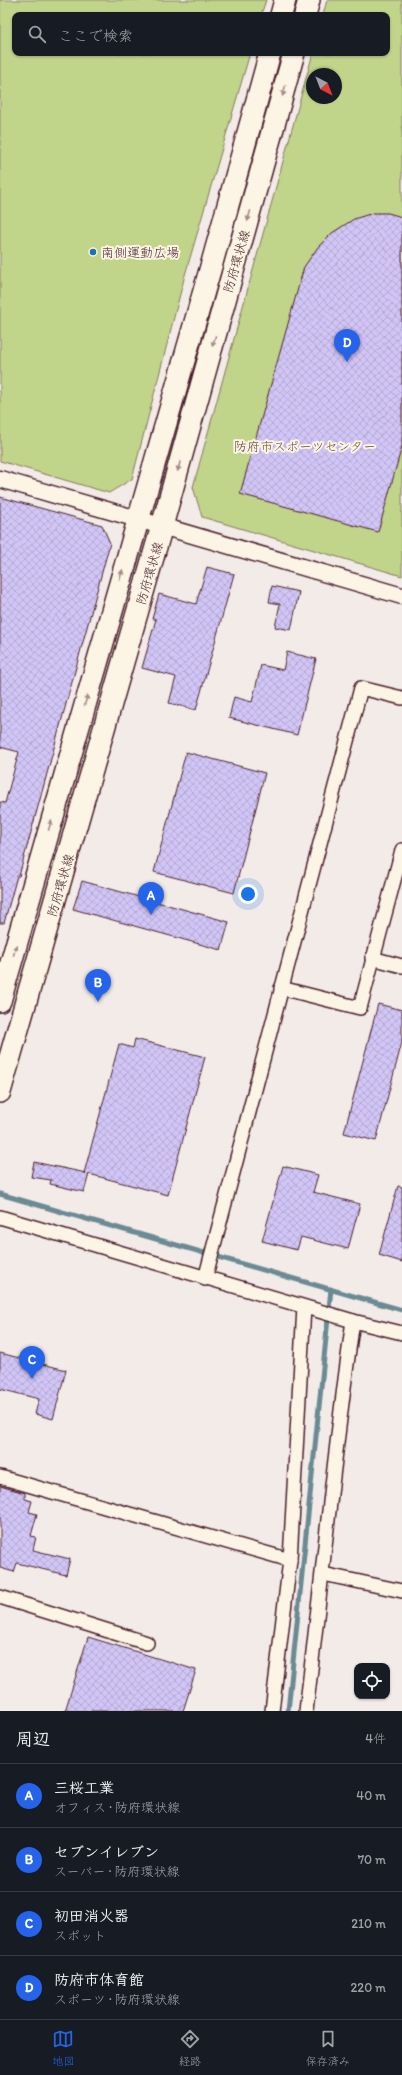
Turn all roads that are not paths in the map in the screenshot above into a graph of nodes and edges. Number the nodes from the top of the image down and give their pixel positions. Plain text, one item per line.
1 (285, 0) edge
2 (309, 0) edge
3 (282, 12) edge
4 (306, 12) edge
5 (269, 56) edge
6 (293, 56) edge
7 (0, 479) edge
8 (137, 519) junction
9 (162, 526) junction
10 (402, 596) edge
11 (402, 698) edge
12 (402, 850) edge
13 (372, 958) junction
14 (402, 966) edge
15 (281, 988) junction
16 (0, 1001) edge
17 (0, 1092) edge
18 (0, 1217) edge
19 (205, 1279) junction
20 (304, 1307) junction
21 (353, 1321) junction
22 (402, 1333) edge
23 (0, 1477) edge
24 (290, 1560) junction
25 (323, 1574) junction
26 (402, 1592) edge
27 (0, 1597) edge
28 (147, 1643) dead end
29 (272, 1711) edge
30 (306, 1711) edge

1 - 3 main road
2 - 4 main road
5 - 8 main road, 防府環状線
6 -> 9 main road, 防府環状線
7 - 8 street
8 - 9 street
16 -> 8 main road, 防府環状線
9 - 10 street
9 - 17 main road, 防府環状線
11 - 15 street
12 - 13 street
13 - 14 street
13 - 15 street
15 - 19 street
18 - 19 street
19 - 20 street
20 - 21 street
20 - 24 street
21 - 22 street
21 - 25 street
23 - 24 street
24 - 29 street
25 - 26 street
25 - 30 street
27 - 28 street

